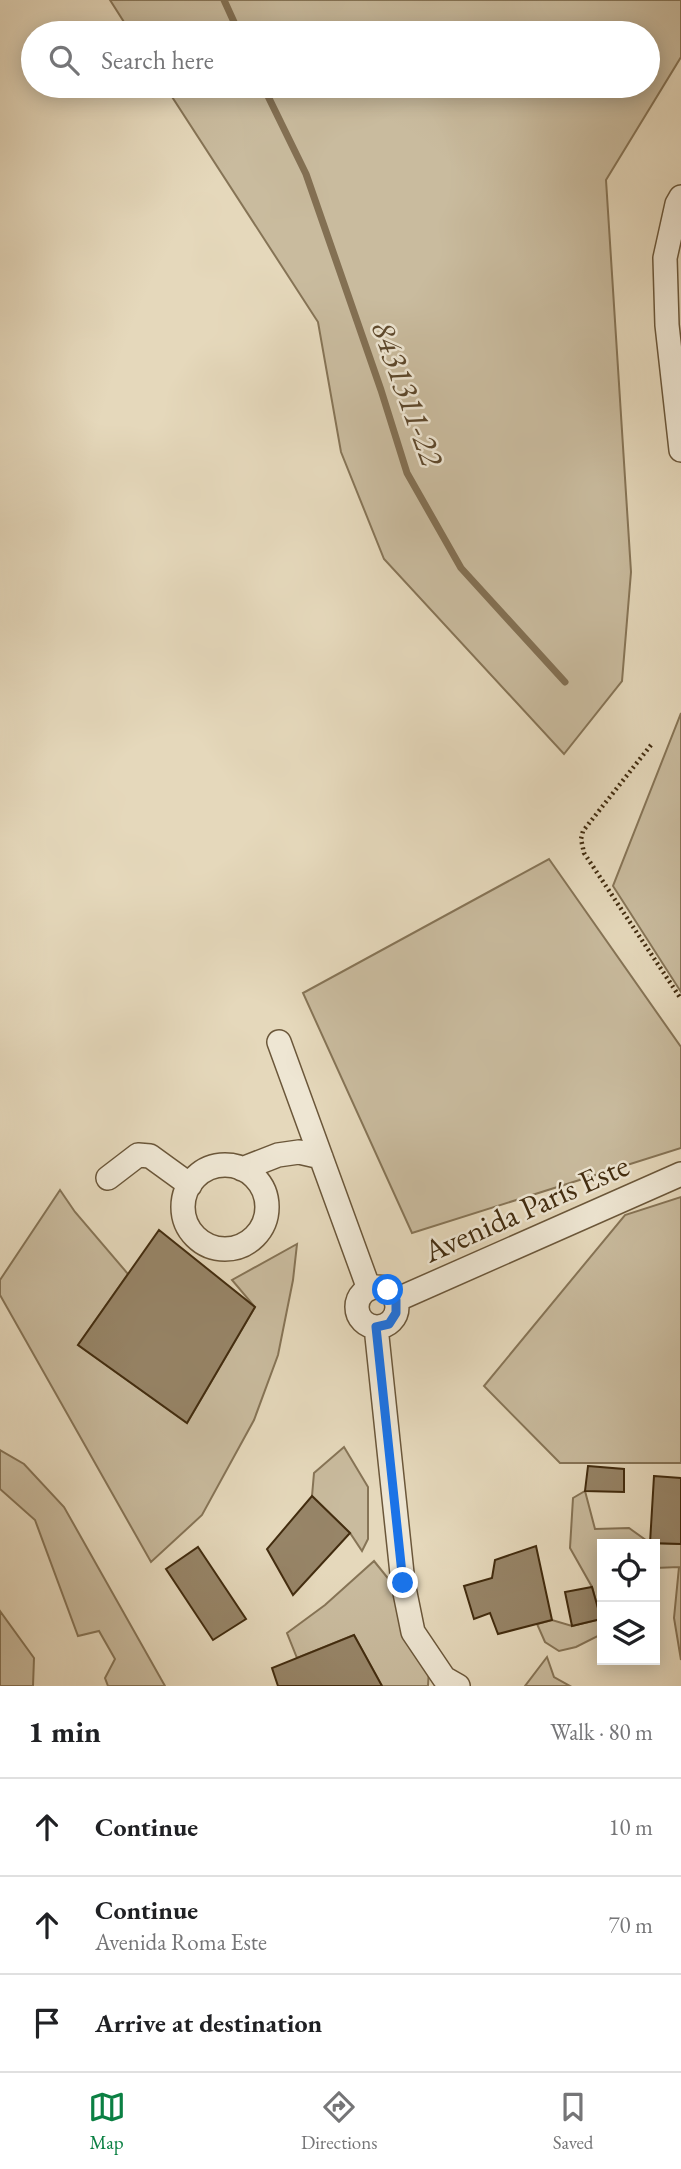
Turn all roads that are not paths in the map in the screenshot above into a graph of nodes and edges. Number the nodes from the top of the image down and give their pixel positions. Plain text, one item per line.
1 (679, 200) edge
2 (681, 450) edge
3 (279, 1042) dead end
4 (321, 1157) junction
5 (242, 1169) junction
6 (681, 1174) edge
7 (108, 1178) dead end
8 (190, 1185) junction
9 (369, 1289) junction
10 (396, 1300) junction
11 (376, 1327) junction
12 (458, 1686) edge

1 - 2 street
3 - 4 street
4 - 5 street
4 - 9 street
5 - 8 street
5 - 8 street
6 - 10 street, Avenida París Este
7 - 8 street
9 - 10 street
9 - 11 street
10 - 11 street
11 - 12 street

